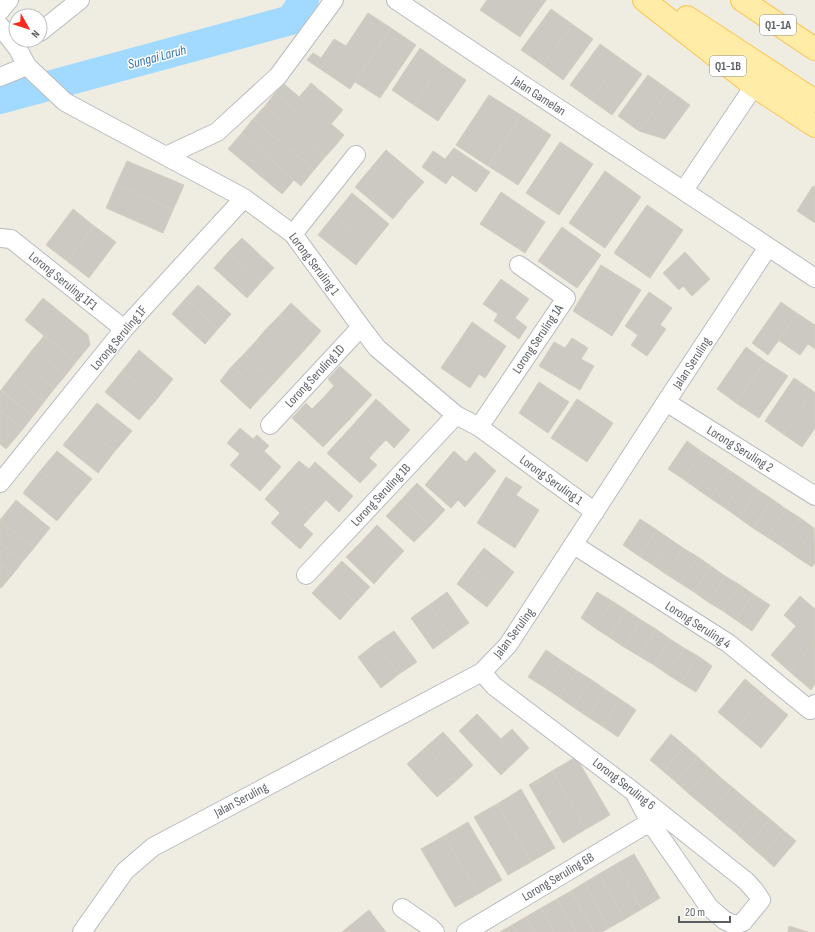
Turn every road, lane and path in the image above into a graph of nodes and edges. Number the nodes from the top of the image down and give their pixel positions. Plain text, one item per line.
1 (9, 0) edge
2 (80, 0) edge
3 (334, 0) edge
4 (396, 0) edge
5 (644, 0) edge
6 (661, 0) edge
7 (742, 0) edge
8 (0, 11) edge
9 (0, 26) edge
10 (48, 26) edge
11 (8, 32) edge
12 (24, 48) edge
13 (815, 49) edge
14 (27, 66) junction
15 (0, 77) edge
16 (754, 86) junction
17 (815, 101) edge
18 (815, 126) edge
19 (356, 155) dead end
20 (166, 156) junction
21 (684, 190) junction
22 (244, 198) junction
23 (293, 234) junction
24 (0, 238) edge
25 (768, 247) junction
26 (519, 265) dead end
27 (815, 278) edge
28 (361, 327) junction
29 (124, 329) junction
30 (666, 402) junction
31 (456, 415) junction
32 (270, 425) dead end
33 (479, 427) junction
34 (0, 483) edge
35 (815, 496) edge
36 (595, 512) junction
37 (574, 545) junction
38 (306, 575) dead end
39 (482, 672) junction
40 (815, 704) edge
41 (634, 792) junction
42 (650, 822) junction
43 (402, 908) dead end
44 (82, 932) edge
45 (435, 932) edge
46 (466, 932) edge

1 - 8 street
2 - 10 street
3 - 20 street
4 - 21 street, Jalan Gamelan
5 - 16 main road, Q1-1B
6 - 17 main road
7 - 13 main road, Q1-1A
9 - 11 street, Lorong Seruling 1
12 - 14 street, Lorong Seruling 1
14 - 15 street
14 - 20 street, Lorong Seruling 1
16 - 18 main road, Q1-1B
16 - 21 street
19 - 23 street
20 - 22 street, Lorong Seruling 1
21 - 25 street, Jalan Gamelan
22 - 23 street, Lorong Seruling 1
22 - 29 street, Lorong Seruling 1F
23 - 28 street, Lorong Seruling 1
24 - 29 street, Lorong Seruling 1F1
25 - 27 street, Jalan Gamelan
25 - 30 street, Jalan Seruling
26 - 33 street, Lorong Seruling 1A
28 - 31 street, Lorong Seruling 1
28 - 32 street, Lorong Seruling 1D
29 - 34 street, Lorong Seruling 1F
30 - 35 street, Lorong Seruling 2
30 - 36 street, Jalan Seruling
31 - 33 street, Lorong Seruling 1
31 - 38 street, Lorong Seruling 1B
33 - 36 street, Lorong Seruling 1
36 - 37 street, Jalan Seruling
37 - 39 street, Jalan Seruling
37 - 40 street, Lorong Seruling 4
39 - 41 street, Lorong Seruling 6
39 - 44 street, Jalan Seruling
41 - 42 street
41 - 42 street, Lorong Seruling 6
42 - 46 street, Lorong Seruling 6B
43 - 45 street

